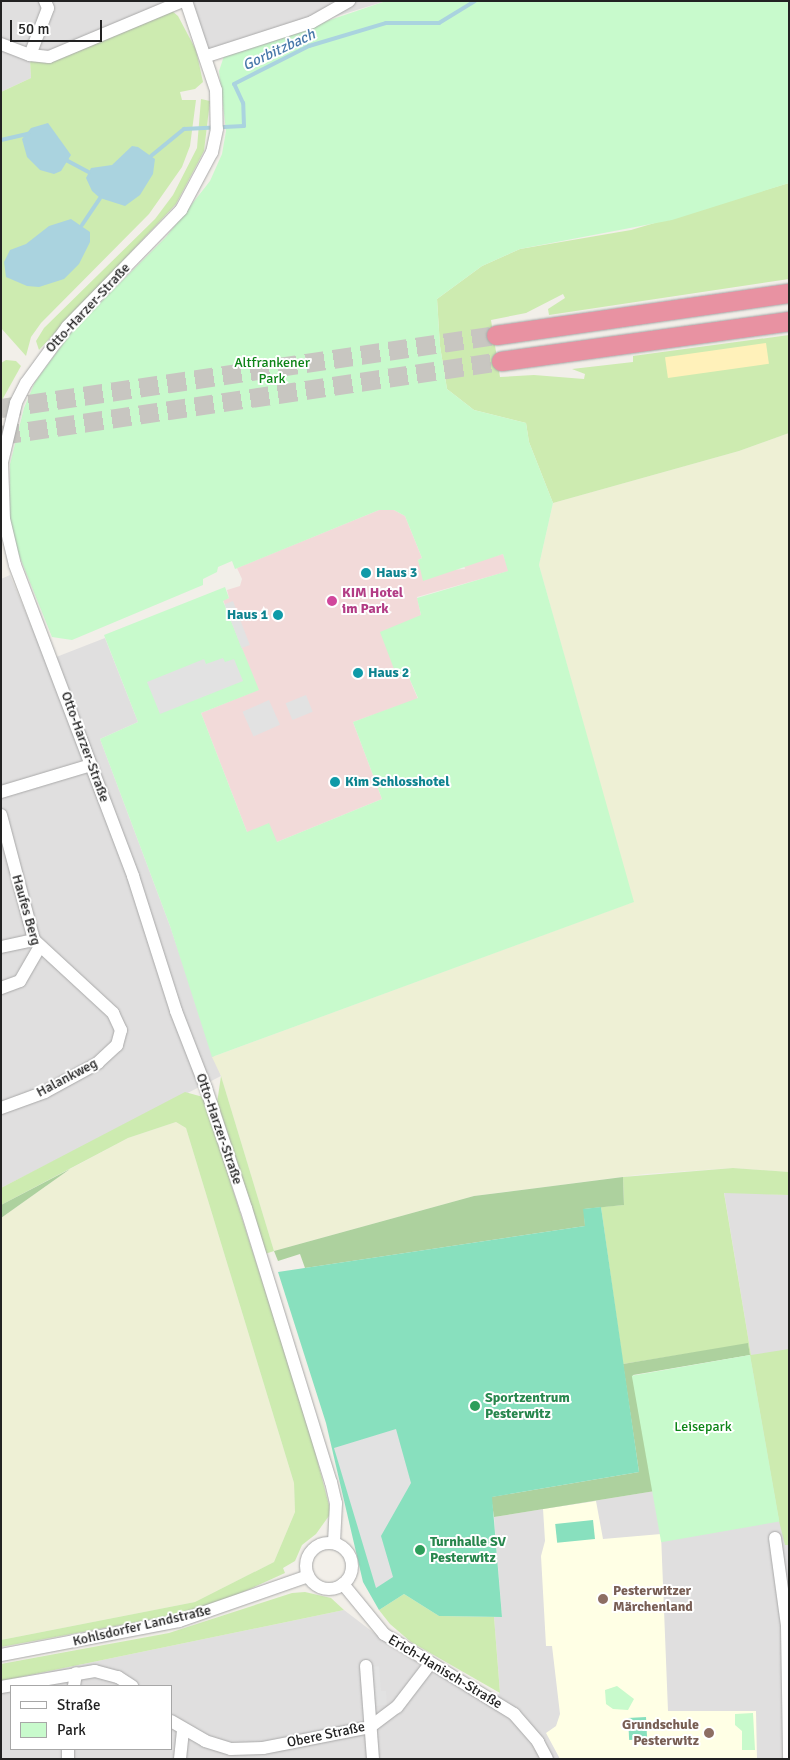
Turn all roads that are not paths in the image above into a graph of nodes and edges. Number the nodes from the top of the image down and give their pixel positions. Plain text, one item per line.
1 (45, 1) edge
2 (185, 1) edge
3 (349, 1) edge
4 (1, 44) edge
5 (30, 55) junction
6 (207, 56) junction
7 (789, 293) edge
8 (789, 320) edge
9 (496, 335) tunnel mouth
10 (501, 361) tunnel mouth
11 (91, 765) junction
12 (1, 792) edge
13 (1, 815) edge
14 (36, 944) junction
15 (1, 947) edge
16 (1, 988) edge
17 (1, 1108) edge
18 (775, 1538) dead end
19 (334, 1543) junction
20 (308, 1576) junction
21 (342, 1584) junction
22 (1, 1655) edge
23 (430, 1664) junction
24 (366, 1666) dead end
25 (76, 1673) junction
26 (12, 1685) edge
27 (74, 1685) edge
28 (130, 1685) edge
29 (172, 1722) edge
30 (370, 1727) junction
31 (183, 1731) junction
32 (180, 1759) edge
33 (373, 1759) edge
34 (547, 1759) edge
35 (789, 1759) edge

1 - 5 street
2 - 5 street
2 - 6 street, Otto-Harzer-Straße
3 - 6 street
4 - 5 street
6 - 11 street, Otto-Harzer-Straße
7 - 9 highway
8 - 10 highway
11 - 12 street
11 - 19 street, Otto-Harzer-Straße
13 - 14 street, Haufes Berg
14 - 15 street
14 - 16 street, Haufes Berg
14 - 17 street, Halankweg
18 - 35 street
19 - 20 street
19 - 21 street
20 - 21 street
20 - 22 street, Kohlsdorfer Landstraße
21 - 23 street, Erich-Hanisch-Straße
23 - 30 street, Obere Straße
23 - 34 street, Erich-Hanisch-Straße
24 - 30 street
25 - 26 street
25 - 27 street
25 - 28 street
29 - 31 street, Obere Straße
30 - 31 street, Obere Straße
30 - 33 street
31 - 32 street

